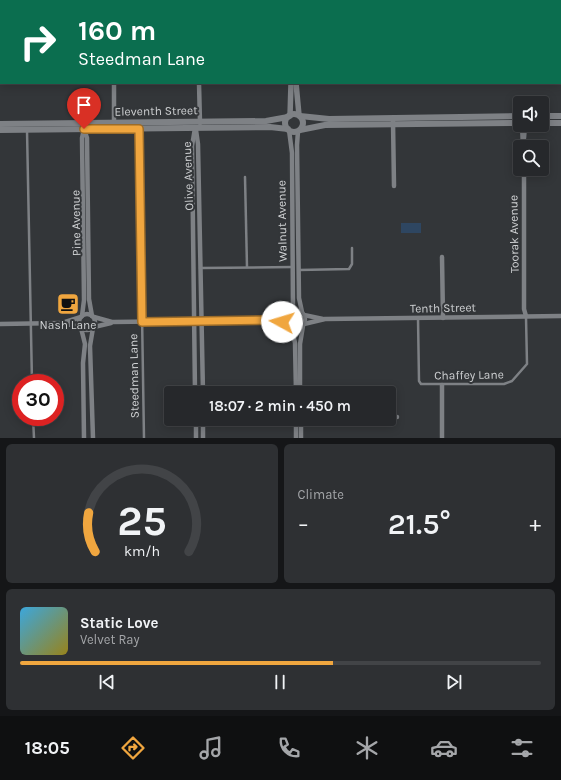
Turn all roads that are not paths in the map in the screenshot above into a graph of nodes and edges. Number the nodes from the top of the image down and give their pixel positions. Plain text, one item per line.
1 (114, 84) edge
2 (199, 84) edge
3 (291, 84) edge
4 (296, 84) edge
5 (289, 116) junction
6 (299, 116) junction
7 (513, 116) edge
8 (549, 116) edge
9 (561, 116) edge
10 (393, 118) junction
11 (84, 122) junction
12 (140, 122) junction
13 (27, 123) junction
14 (549, 123) edge
15 (561, 123) edge
16 (0, 124) edge
17 (513, 124) edge
18 (393, 125) junction
19 (114, 126) junction
20 (198, 126) junction
21 (84, 129) junction
22 (139, 129) junction
23 (289, 129) junction
24 (0, 130) edge
25 (27, 130) junction
26 (299, 130) junction
27 (524, 176) edge
28 (245, 177) dead end
29 (394, 186) dead end
30 (352, 248) dead end
31 (442, 257) dead end
32 (294, 266) junction
33 (200, 268) junction
34 (247, 268) junction
35 (299, 270) junction
36 (292, 313) junction
37 (303, 313) junction
38 (82, 316) junction
39 (526, 316) junction
40 (561, 316) edge
41 (93, 317) junction
42 (418, 318) junction
43 (443, 318) junction
44 (325, 319) junction
45 (267, 320) junction
46 (194, 321) junction
47 (202, 321) junction
48 (112, 322) junction
49 (142, 322) junction
50 (30, 323) junction
51 (62, 323) junction
52 (1, 324) edge
53 (291, 325) junction
54 (303, 325) junction
55 (94, 327) junction
56 (81, 328) junction
57 (32, 374) edge
58 (442, 384) junction
59 (195, 386) edge
60 (203, 386) edge
61 (296, 386) edge
62 (300, 386) edge
63 (33, 426) edge
64 (196, 426) edge
65 (203, 426) edge
66 (296, 426) edge
67 (301, 426) edge
68 (34, 438) edge
69 (84, 438) edge
70 (93, 438) edge
71 (144, 438) edge
72 (196, 438) edge
73 (203, 438) edge
74 (296, 438) edge
75 (301, 438) edge
76 (442, 438) edge

1 - 19 street
2 - 20 street
3 - 5 street
4 - 6 street
5 - 6 main road
5 - 20 main road, Eleventh Street
5 - 23 main road
6 - 10 main road
6 - 26 main road
7 - 10 main road
8 - 9 main road
10 - 18 street
11 - 13 main road, Eleventh Street
11 - 19 main road, Eleventh Street
11 - 21 main road, Pine Avenue
12 - 19 main road, Eleventh Street
12 - 20 main road, Eleventh Street
12 - 22 lane, Steedman Lane
13 - 16 main road, Eleventh Street
13 - 25 lane
14 - 15 main road
17 - 18 main road
18 - 26 main road
18 - 29 street
19 - 21 main road, Eleventh Street
19 - 22 main road, Eleventh Street
20 - 22 main road, Eleventh Street
20 - 23 main road, Eleventh Street
20 - 33 street, Olive Avenue
20 - 46 street, Olive Avenue
21 - 25 main road, Eleventh Street
21 - 38 street, Pine Avenue
21 - 41 street, Pine Avenue
22 - 49 lane, Steedman Lane
23 - 26 main road
23 - 32 street, Walnut Avenue
24 - 25 main road, Eleventh Street
25 - 50 lane
26 - 35 street, Walnut Avenue
27 - 39 street, Toorak Avenue
28 - 34 lane
30 - 35 lane
31 - 43 street
32 - 34 lane
32 - 36 street, Walnut Avenue
33 - 34 lane
33 - 47 street, Olive Avenue
35 - 37 street, Walnut Avenue
36 - 37 street
36 - 45 street
36 - 53 street
37 - 44 street, Tenth Street
37 - 54 street
38 - 41 street
38 - 51 street
38 - 56 street
39 - 40 street, Tenth Street
39 - 43 street, Tenth Street
39 - 58 lane, Chaffey Lane
41 - 48 street
41 - 55 street
42 - 43 street, Tenth Street
42 - 44 street, Tenth Street
42 - 58 lane, Chaffey Lane
44 - 54 street, Tenth Street
45 - 47 street
45 - 53 street
46 - 47 street
46 - 49 street
46 - 59 street, Olive Avenue
47 - 60 street, Olive Avenue
48 - 49 street
48 - 55 street
49 - 71 lane, Steedman Lane
50 - 51 street
50 - 52 street
50 - 57 lane
51 - 56 street
53 - 54 street
53 - 61 street
54 - 62 street
55 - 56 street
55 - 70 street
56 - 69 street
58 - 76 street
63 - 68 lane
64 - 72 street
65 - 73 street
66 - 74 street
67 - 75 street

